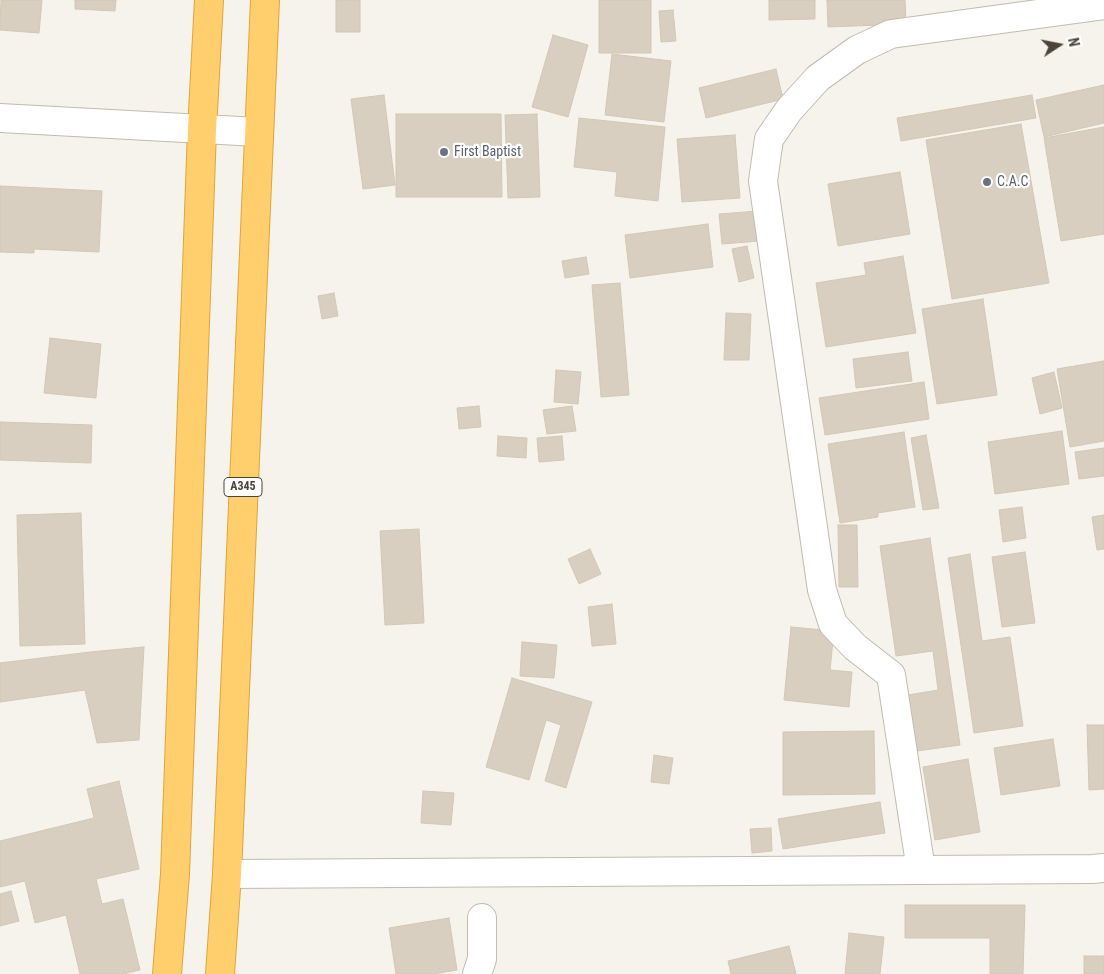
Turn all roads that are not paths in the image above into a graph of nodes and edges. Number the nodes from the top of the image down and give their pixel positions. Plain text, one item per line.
1 (209, 0) edge
2 (265, 0) edge
3 (1104, 5) edge
4 (0, 118) edge
5 (202, 130) junction
6 (258, 132) junction
7 (1104, 868) edge
8 (921, 870) junction
9 (227, 874) junction
10 (482, 918) dead end
11 (167, 974) edge
12 (220, 974) edge
13 (477, 974) edge

1 - 5 highway
2 - 6 highway, A345
3 - 8 street
4 - 5 street
5 - 6 street
5 - 11 highway
6 - 9 highway, A345
7 - 8 street
8 - 9 street
9 - 12 highway, A345
10 - 13 street

